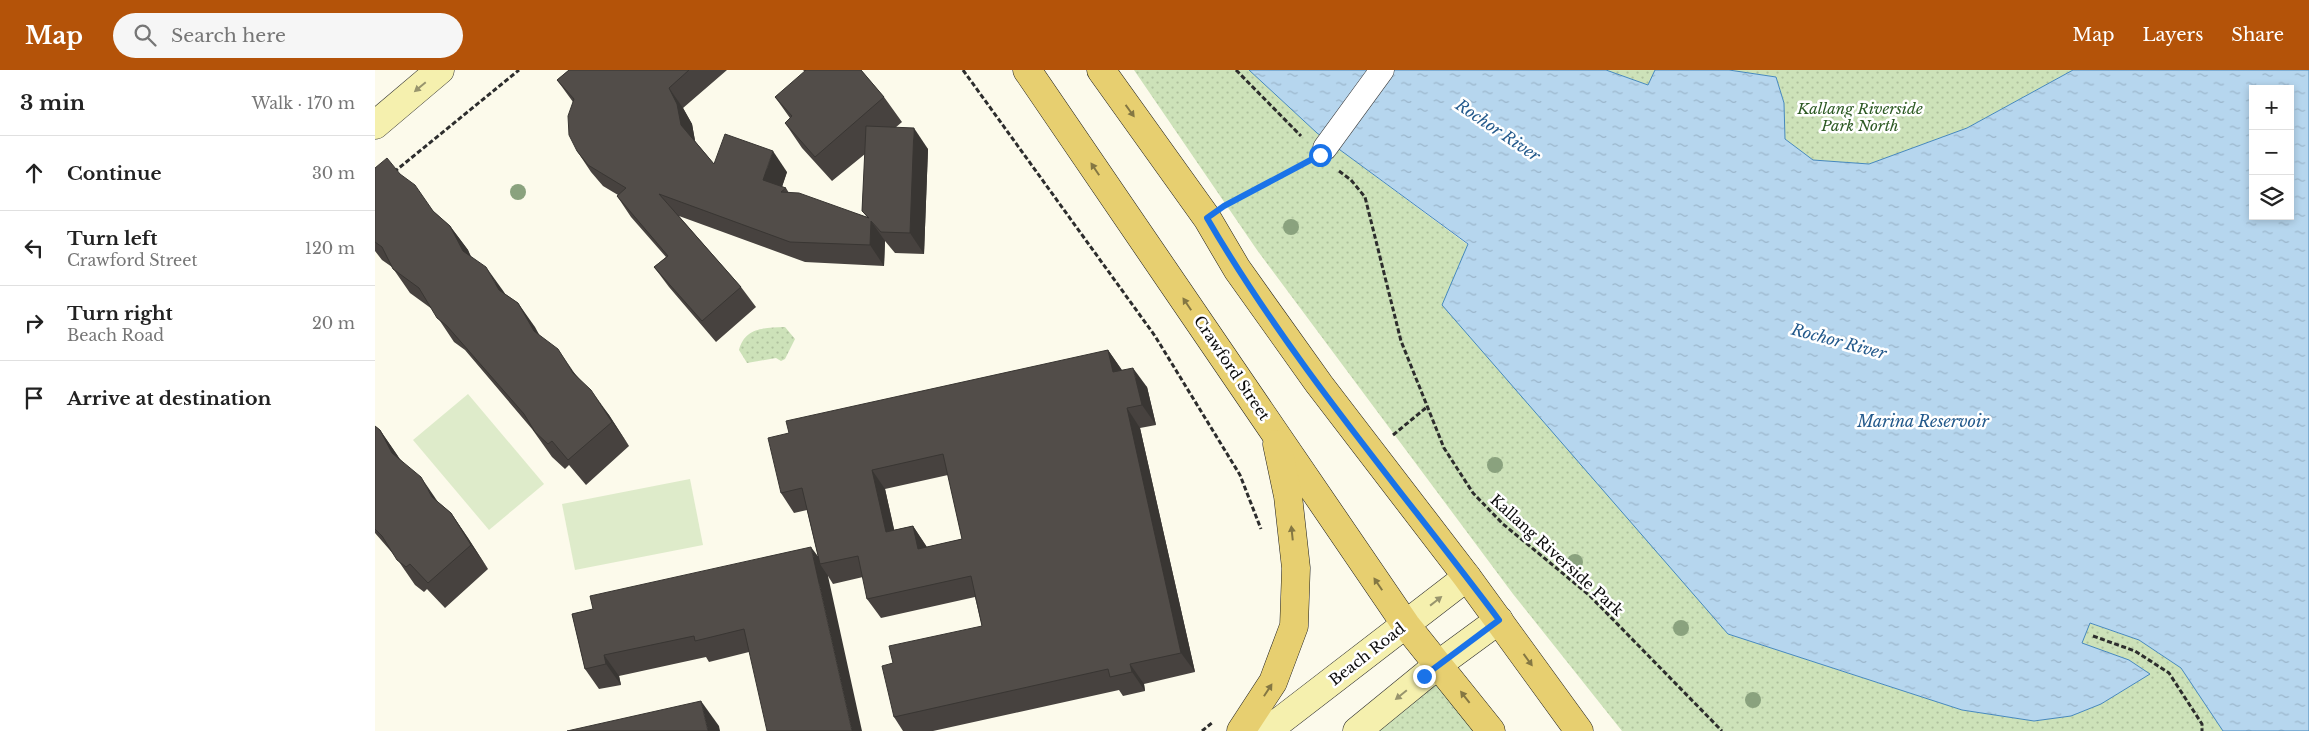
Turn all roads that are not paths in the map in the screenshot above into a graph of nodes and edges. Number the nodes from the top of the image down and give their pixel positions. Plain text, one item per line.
1 (440, 70) edge
2 (1027, 70) edge
3 (1101, 70) edge
4 (1382, 70) edge
5 (375, 125) edge
6 (1325, 148) road end
7 (1274, 430) junction
8 (1467, 577) junction
9 (1499, 620) junction
10 (1406, 625) junction
11 (1439, 664) junction
12 (1241, 731) edge
13 (1267, 731) edge
14 (1357, 731) edge
15 (1491, 731) edge
16 (1579, 731) edge

1 -> 5 main road
7 -> 2 main road, Crawford Street
3 -> 8 main road
4 - 6 street
10 -> 7 main road, Crawford Street
12 -> 7 main road
8 - 9 main road
10 -> 8 main road, Beach Road
9 - 11 main road
9 -> 16 main road
10 - 11 main road, Crawford Street
10 - 13 main road, Beach Road
11 -> 14 main road
15 -> 11 main road, Crawford Street

